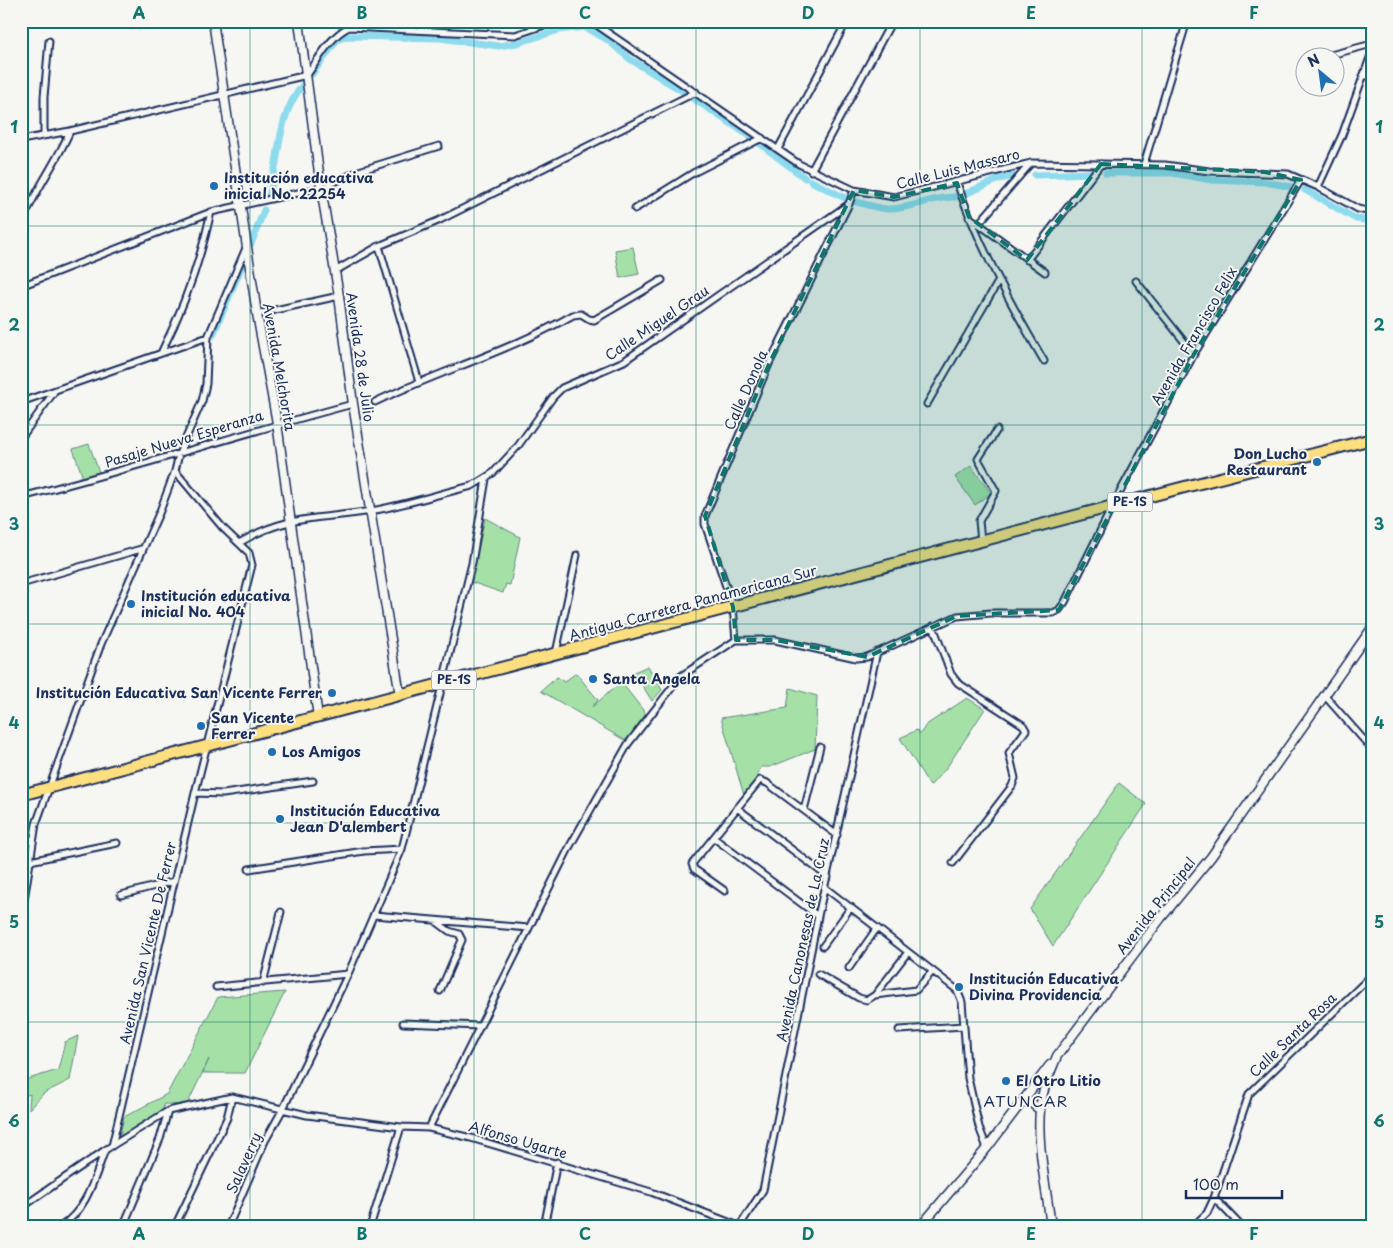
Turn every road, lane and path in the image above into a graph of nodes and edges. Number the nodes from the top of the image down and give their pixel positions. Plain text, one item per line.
1 (213, 21) edge
2 (299, 21) edge
3 (558, 21) edge
4 (592, 21) edge
5 (847, 21) edge
6 (892, 21) edge
7 (1187, 21) edge
8 (49, 41) dead end
9 (1372, 44) edge
10 (1346, 51) edge
11 (1372, 52) edge
12 (307, 75) junction
13 (1363, 76) junction
14 (1372, 76) edge
15 (696, 92) junction
16 (223, 95) junction
17 (70, 130) junction
18 (44, 135) junction
19 (762, 138) junction
20 (21, 140) edge
21 (439, 146) dead end
22 (778, 149) junction
23 (1030, 164) junction
24 (1100, 164) junction
25 (1144, 164) junction
26 (811, 171) junction
27 (1301, 180) junction
28 (957, 183) junction
29 (1318, 187) junction
30 (321, 188) junction
31 (854, 190) junction
32 (240, 204) junction
33 (849, 204) junction
34 (635, 209) dead end
35 (211, 212) junction
36 (1372, 212) edge
37 (969, 217) junction
38 (980, 222) junction
39 (21, 225) edge
40 (248, 243) junction
41 (379, 246) junction
42 (1027, 260) junction
43 (335, 271) junction
44 (1045, 272) dead end
45 (662, 280) dead end
46 (1136, 281) dead end
47 (998, 282) junction
48 (21, 286) edge
49 (339, 296) junction
50 (257, 314) junction
51 (208, 337) junction
52 (162, 351) junction
53 (1194, 354) junction
54 (1044, 361) dead end
55 (419, 382) junction
56 (55, 391) junction
57 (21, 402) edge
58 (375, 402) dead end
59 (353, 404) junction
60 (927, 404) dead end
61 (277, 423) junction
62 (997, 430) dead end
63 (21, 438) edge
64 (1372, 439) edge
65 (179, 454) junction
66 (175, 471) junction
67 (486, 479) junction
68 (21, 496) edge
69 (1112, 507) junction
70 (372, 511) junction
71 (290, 521) junction
72 (981, 541) junction
73 (238, 543) junction
74 (142, 549) junction
75 (577, 555) dead end
76 (21, 584) edge
77 (733, 607) junction
78 (933, 626) junction
79 (1372, 628) edge
80 (736, 640) junction
81 (877, 652) junction
82 (556, 654) junction
83 (442, 683) junction
84 (400, 695) junction
85 (1325, 696) junction
86 (318, 717) junction
87 (207, 745) junction
88 (820, 747) dead end
89 (1372, 749) edge
90 (313, 781) dead end
91 (49, 787) junction
92 (195, 793) junction
93 (21, 795) edge
94 (737, 808) junction
95 (804, 810) junction
96 (837, 836) junction
97 (714, 838) junction
98 (33, 839) junction
99 (117, 842) dead end
100 (21, 846) edge
101 (402, 849) junction
102 (30, 861) junction
103 (952, 863) dead end
104 (249, 869) dead end
105 (828, 877) junction
106 (174, 881) junction
107 (824, 887) junction
108 (725, 891) dead end
109 (121, 895) dead end
110 (851, 908) junction
111 (281, 912) dead end
112 (374, 916) junction
113 (818, 916) junction
114 (21, 919) edge
115 (437, 922) junction
116 (529, 928) junction
117 (877, 928) junction
118 (824, 946) dead end
119 (908, 952) junction
120 (848, 968) dead end
121 (933, 971) junction
122 (348, 974) junction
123 (818, 974) dead end
124 (1372, 975) edge
125 (263, 983) junction
126 (216, 987) dead end
127 (440, 990) dead end
128 (875, 995) junction
129 (402, 1023) dead end
130 (480, 1026) junction
131 (964, 1026) junction
132 (899, 1030) dead end
133 (1057, 1056) junction
134 (232, 1097) junction
135 (1022, 1102) junction
136 (283, 1109) junction
137 (1040, 1110) junction
138 (168, 1111) junction
139 (400, 1127) junction
140 (429, 1128) junction
141 (112, 1146) junction
142 (987, 1148) junction
143 (106, 1150) junction
144 (557, 1162) junction
145 (1214, 1198) junction
146 (21, 1208) edge
147 (175, 1226) edge
148 (60, 1227) edge
149 (124, 1227) edge
150 (228, 1227) edge
151 (370, 1227) edge
152 (544, 1227) edge
153 (739, 1227) edge
154 (920, 1227) edge
155 (1051, 1227) edge
156 (1192, 1227) edge
157 (1242, 1227) edge

1 - 16 main road, Avenida Melchorita
2 - 12 main road, Avenida 28 de Julio
3 - 12 street
4 - 15 street, Calle Luis Massaro
5 - 22 street
6 - 26 street
7 - 25 street
8 - 18 street
9 - 10 street
11 - 13 street
12 - 16 street
12 - 30 main road, Avenida 28 de Julio
13 - 14 street
13 - 29 street
15 - 19 street, Calle Luis Massaro
15 - 41 street
16 - 17 street
16 - 32 main road, Avenida Melchorita
17 - 18 street
17 - 39 street
18 - 20 street
19 - 22 street, Calle Luis Massaro
19 - 34 street
21 - 30 street
22 - 26 street, Calle Luis Massaro
23 - 24 street, Calle Luis Massaro
23 - 28 street, Calle Luis Massaro
23 - 38 street
24 - 25 street, Calle Luis Massaro
24 - 42 street
25 - 27 street, Calle Luis Massaro
26 - 31 street, Calle Luis Massaro
27 - 29 street, Calle Luis Massaro
27 - 53 street, Avenida Francisco Felix
28 - 31 street, Calle Luis Massaro
28 - 37 street
29 - 36 street, Calle Luis Massaro
30 - 32 street
30 - 43 main road, Avenida 28 de Julio
31 - 33 street, Calle Donola
32 - 35 street
32 - 40 main road, Avenida Melchorita
33 - 67 street, Calle Miguel Grau
33 - 77 street, Calle Donola
35 - 48 street
35 - 52 street
37 - 38 street
37 - 47 street
38 - 42 street
40 - 50 main road, Avenida Melchorita
40 - 51 street
41 - 43 street
41 - 55 street
42 - 44 street
43 - 49 main road, Avenida 28 de Julio
45 - 55 street
46 - 53 street
47 - 54 street
47 - 60 street
49 - 50 street
49 - 59 main road, Avenida 28 de Julio
50 - 61 main road, Avenida Melchorita
51 - 52 street
51 - 65 street
52 - 56 street
53 - 69 street, Avenida Francisco Felix
55 - 58 street
56 - 57 street
56 - 63 street
59 - 61 street, Pasaje Nueva Esperanza
59 - 70 main road, Avenida 28 de Julio
61 - 65 street, Pasaje Nueva Esperanza
61 - 71 main road, Avenida Melchorita
62 - 72 street
64 - 69 highway, Antigua Carretera Panamericana Sur / PE-1S
65 - 66 street
65 - 68 street, Pasaje Nueva Esperanza
66 - 73 street
66 - 74 street
67 - 70 street, Calle Miguel Grau
67 - 83 street, Salaverry
69 - 72 highway, Antigua Carretera Panamericana Sur / PE-1S
69 - 78 street, Avenida Francisco Felix
70 - 71 street, Calle Miguel Grau
70 - 84 main road, Avenida 28 de Julio
71 - 73 street, Calle Miguel Grau
71 - 86 main road, Avenida Melchorita
72 - 77 highway, Antigua Carretera Panamericana Sur / PE-1S
73 - 87 street, Avenida San Vicente De Ferrer
74 - 76 street
74 - 91 street
75 - 82 street
77 - 80 street, Calle Donola
77 - 82 highway, Antigua Carretera Panamericana Sur / PE-1S
78 - 81 street
78 - 103 street
79 - 85 main road, Avenida Principal
80 - 81 street
80 - 116 street
81 - 96 street, Avenida Canonesas de La Cruz
82 - 83 highway, Antigua Carretera Panamericana Sur / PE-1S
83 - 84 highway, Antigua Carretera Panamericana Sur / PE-1S
83 - 101 street, Salaverry
84 - 86 highway, Antigua Carretera Panamericana Sur / PE-1S
85 - 89 street
85 - 133 main road, Avenida Principal
86 - 87 highway, Antigua Carretera Panamericana Sur / PE-1S
87 - 91 highway, Antigua Carretera Panamericana Sur / PE-1S
87 - 92 street, Avenida San Vicente De Ferrer
88 - 95 street
90 - 92 street
91 - 93 highway, Antigua Carretera Panamericana Sur / PE-1S
91 - 98 street
92 - 106 street, Avenida San Vicente De Ferrer
94 - 95 street
94 - 97 street
94 - 105 street
95 - 96 street
96 - 105 street, Avenida Canonesas de La Cruz
97 - 108 street
97 - 113 street
98 - 100 street
98 - 102 street
99 - 102 street
101 - 104 street
101 - 112 street, Salaverry
102 - 114 street
105 - 107 street, Avenida Canonesas de La Cruz
106 - 109 street
106 - 141 street, Avenida San Vicente De Ferrer
107 - 110 street
107 - 113 street, Avenida Canonesas de La Cruz
110 - 117 street
110 - 118 street
111 - 125 street
112 - 115 street
112 - 122 street, Salaverry
113 - 153 street, Avenida Canonesas de La Cruz
115 - 116 street
115 - 127 street
116 - 130 street
117 - 119 street
117 - 120 street
119 - 121 street
119 - 128 street
121 - 128 street
121 - 131 street
122 - 125 street
122 - 136 street, Salaverry
123 - 128 street
124 - 145 street, Calle Santa Rosa
125 - 126 street
129 - 130 street
130 - 140 street
131 - 132 street
131 - 142 street
133 - 135 main road
133 - 137 main road, Avenida Principal
134 - 136 street, Alfonso Ugarte
134 - 138 street
134 - 147 street
135 - 137 main road
135 - 142 main road
136 - 139 street, Alfonso Ugarte
136 - 150 street, Salaverry
137 - 155 main road, Avenida Principal
138 - 141 street
138 - 149 street
139 - 140 street, Alfonso Ugarte
139 - 151 street
140 - 144 street, Alfonso Ugarte
141 - 143 street
142 - 154 main road
143 - 146 street
143 - 148 street
144 - 152 street
144 - 153 street, Alfonso Ugarte
145 - 156 street, Calle Santa Rosa
145 - 157 street

